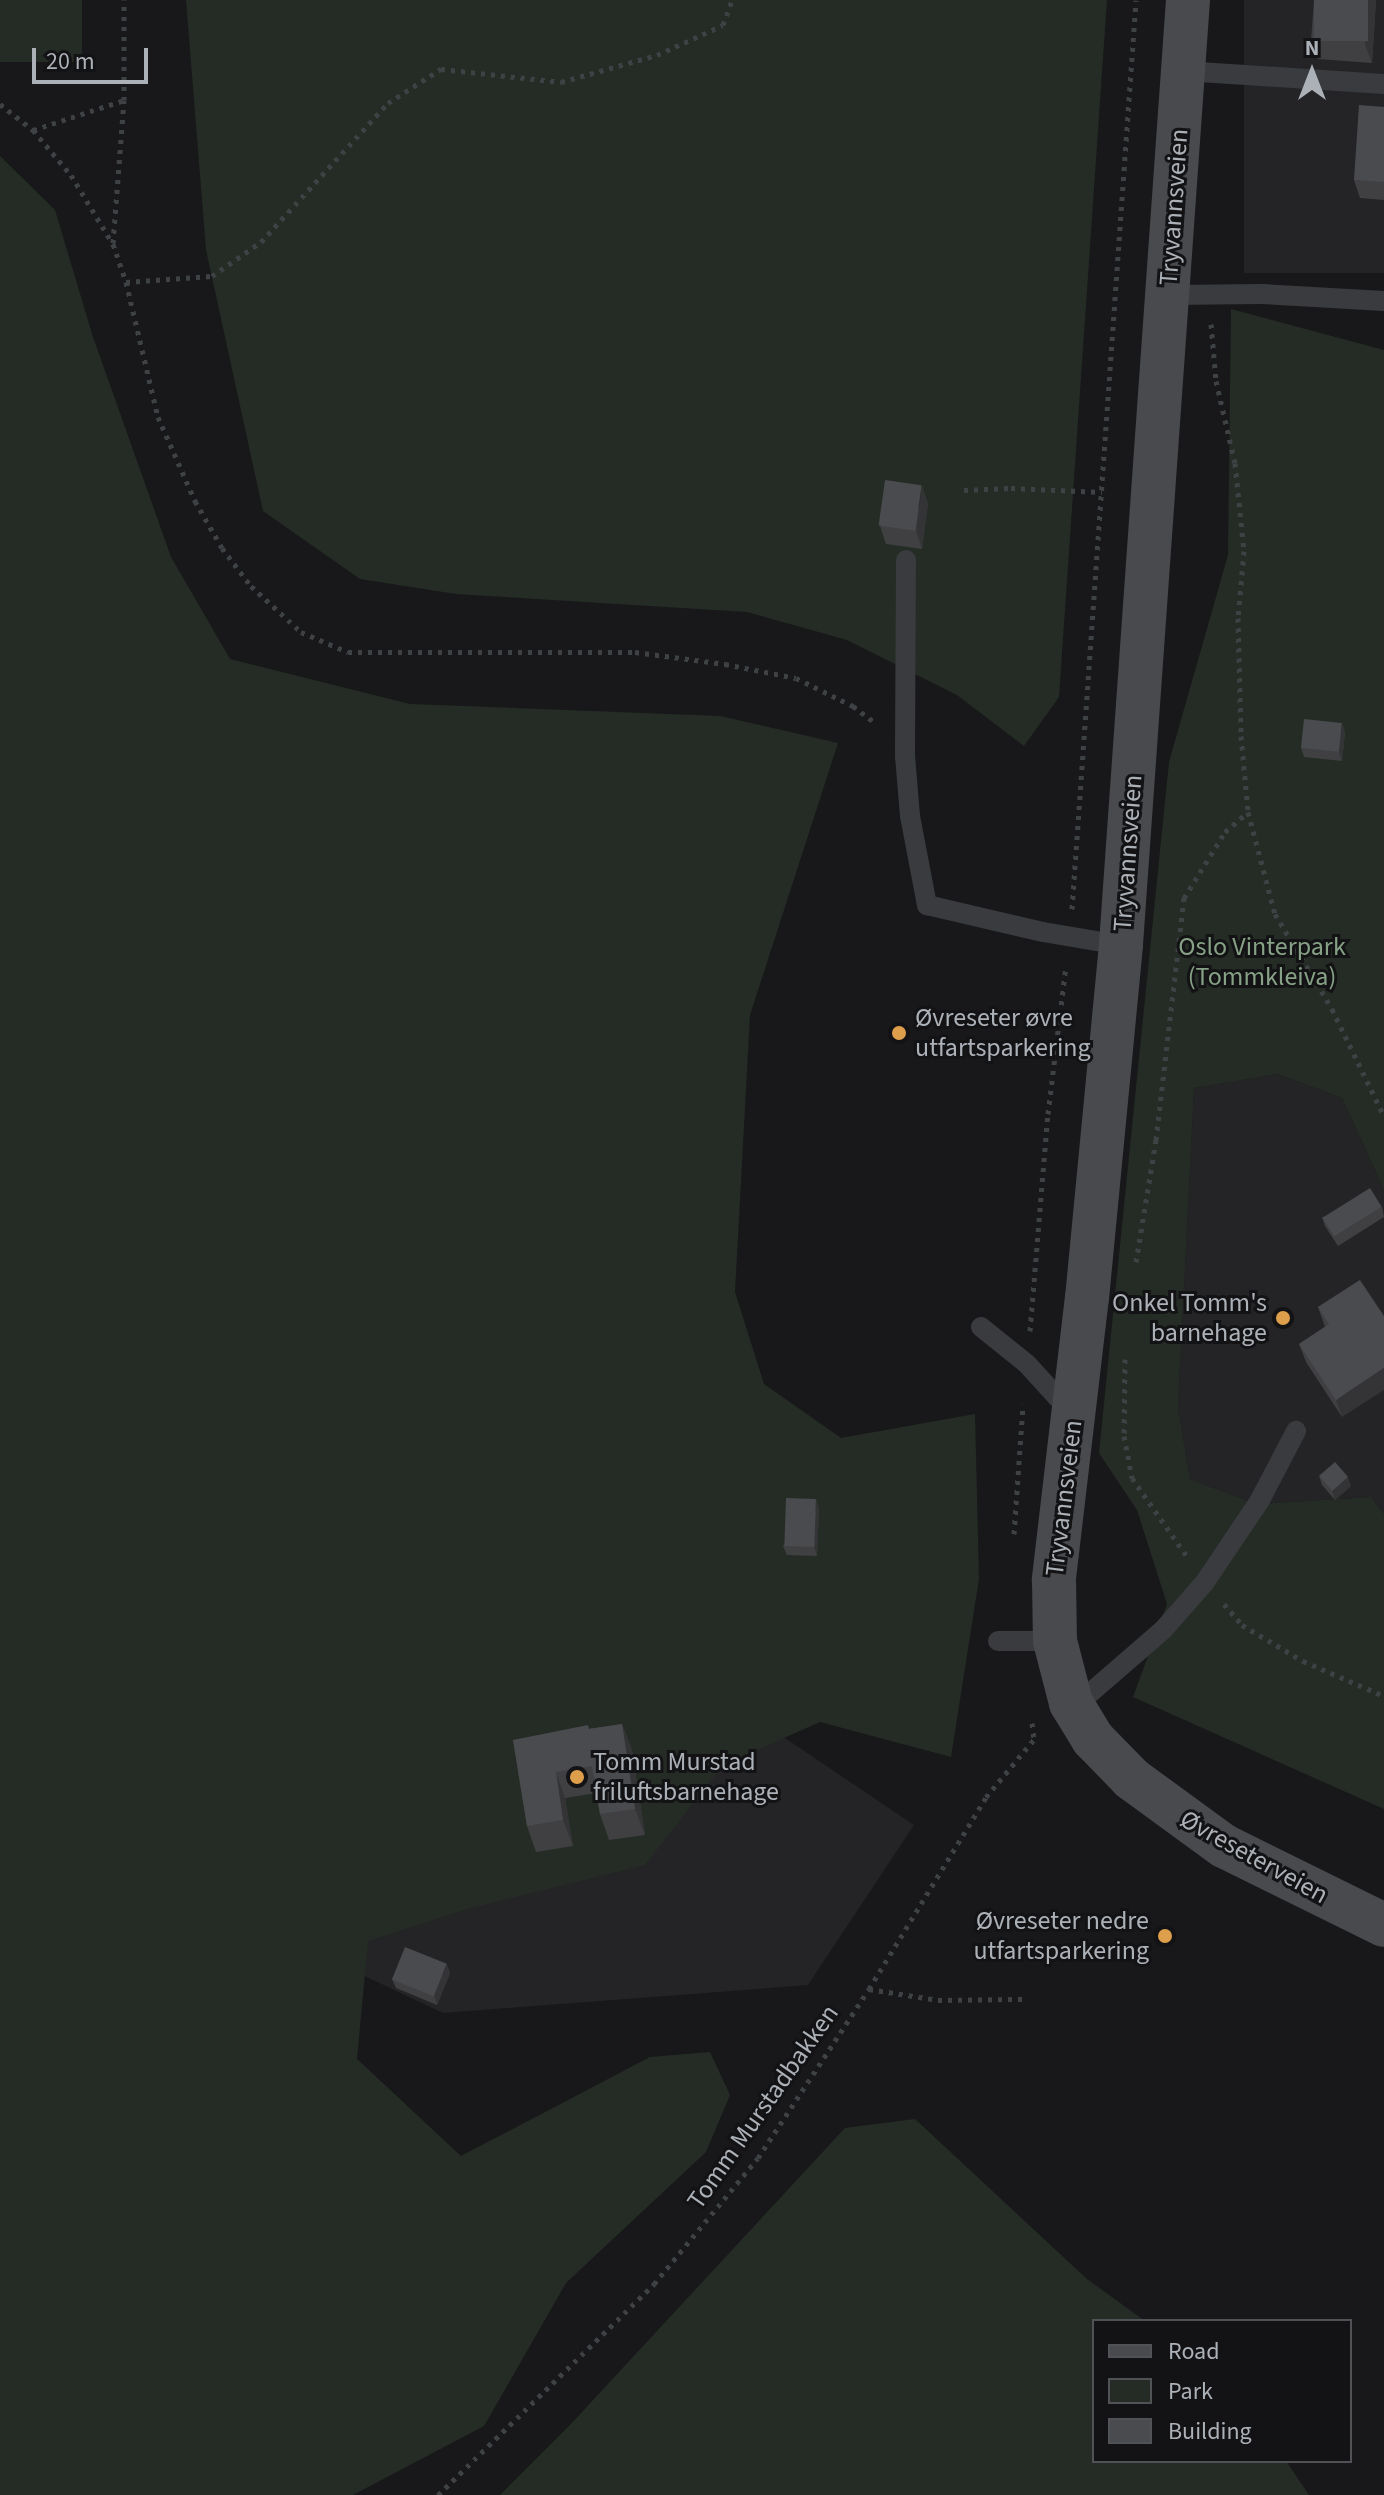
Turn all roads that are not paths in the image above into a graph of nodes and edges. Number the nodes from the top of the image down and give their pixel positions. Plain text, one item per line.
1 (1188, 0) edge
2 (1184, 71) junction
3 (1384, 84) edge
4 (1188, 294) junction
5 (1384, 301) edge
6 (906, 560) dead end
7 (1121, 945) junction
8 (981, 1327) dead end
9 (1075, 1409) junction
10 (1296, 1431) dead end
11 (998, 1641) dead end
12 (1055, 1641) junction
13 (1059, 1707) junction
14 (1384, 1925) edge

1 - 2 street, Tryvannsveien
2 - 3 lane
2 - 4 street, Tryvannsveien
4 - 5 lane
4 - 7 street, Tryvannsveien
6 - 7 lane
7 - 9 street, Tryvannsveien
8 - 9 lane
9 - 12 street, Tryvannsveien
10 - 13 lane
11 - 12 lane
12 - 13 street, Tryvannsveien
13 - 14 street, Øvreseterveien

